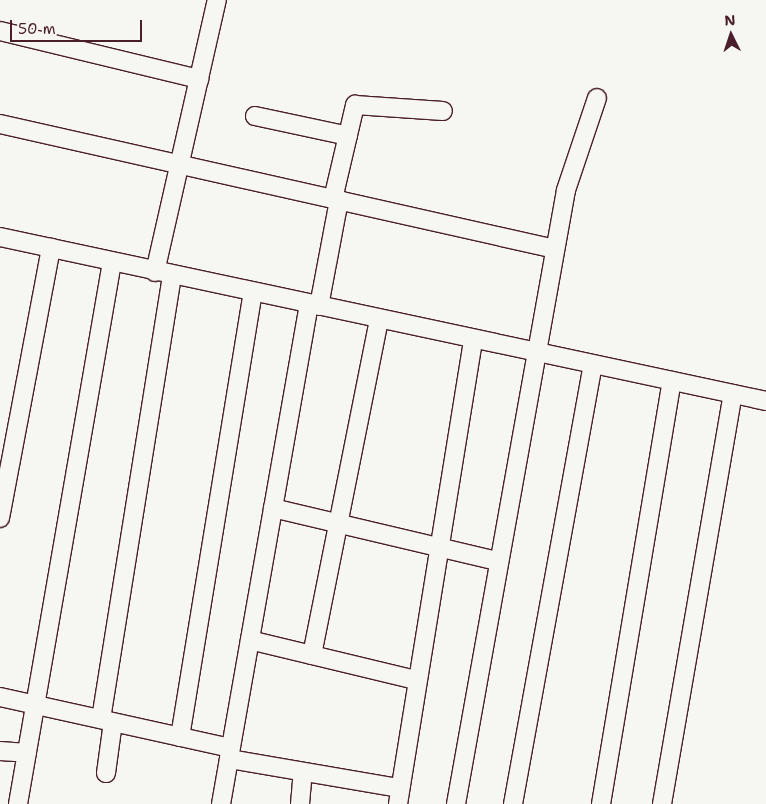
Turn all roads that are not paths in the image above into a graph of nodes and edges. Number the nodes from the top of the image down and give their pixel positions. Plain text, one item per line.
1 (217, 0) edge
2 (0, 30) edge
3 (199, 79) junction
4 (597, 98) dead end
5 (443, 111) dead end
6 (255, 116) dead end
7 (0, 124) edge
8 (348, 136) junction
9 (180, 164) junction
10 (336, 199) junction
11 (0, 236) edge
12 (51, 248) junction
13 (555, 249) junction
14 (112, 262) junction
15 (163, 274) junction
16 (253, 292) junction
17 (314, 305) junction
18 (378, 319) junction
19 (473, 339) junction
20 (539, 353) junction
21 (593, 365) junction
22 (672, 381) junction
23 (733, 394) junction
24 (766, 401) edge
25 (273, 508) junction
26 (0, 518) edge
27 (340, 524) junction
28 (438, 548) junction
29 (498, 561) junction
30 (250, 640) junction
31 (312, 655) junction
32 (415, 680) junction
33 (0, 697) edge
34 (35, 704) junction
35 (107, 721) junction
36 (180, 737) junction
37 (0, 751) edge
38 (230, 753) junction
39 (27, 754) junction
40 (303, 772) junction
41 (106, 773) dead end
42 (398, 796) edge
43 (18, 804) edge
44 (221, 804) edge
45 (300, 804) edge
46 (456, 804) edge
47 (513, 804) edge
48 (600, 804) edge
49 (662, 804) edge

1 - 3 street
2 - 3 street
3 - 9 street
4 - 13 street
5 - 8 street
6 - 8 street
7 - 9 street
8 - 10 street
9 - 10 street
9 - 15 street
10 - 13 street
10 - 17 street
11 - 12 street
12 - 14 street
12 - 26 street
13 - 20 street
14 - 15 street
14 - 34 street
15 - 16 street
15 - 35 street
16 - 17 street
16 - 36 street
17 - 18 street
17 - 25 street
18 - 19 street
18 - 27 street
19 - 20 street
19 - 28 street
20 - 21 street
20 - 29 street
21 - 22 street
21 - 47 street
22 - 23 street
22 - 48 street
23 - 24 street
23 - 49 street
25 - 27 street
25 - 30 street
27 - 28 street
27 - 31 street
28 - 29 street
28 - 32 street
29 - 46 street
30 - 31 street
30 - 38 street
31 - 32 street
32 - 42 street
33 - 34 street
34 - 35 street
34 - 39 street
35 - 36 street
35 - 41 street
36 - 38 street
37 - 39 street
38 - 40 street
38 - 44 street
39 - 43 street
40 - 42 street
40 - 45 street

